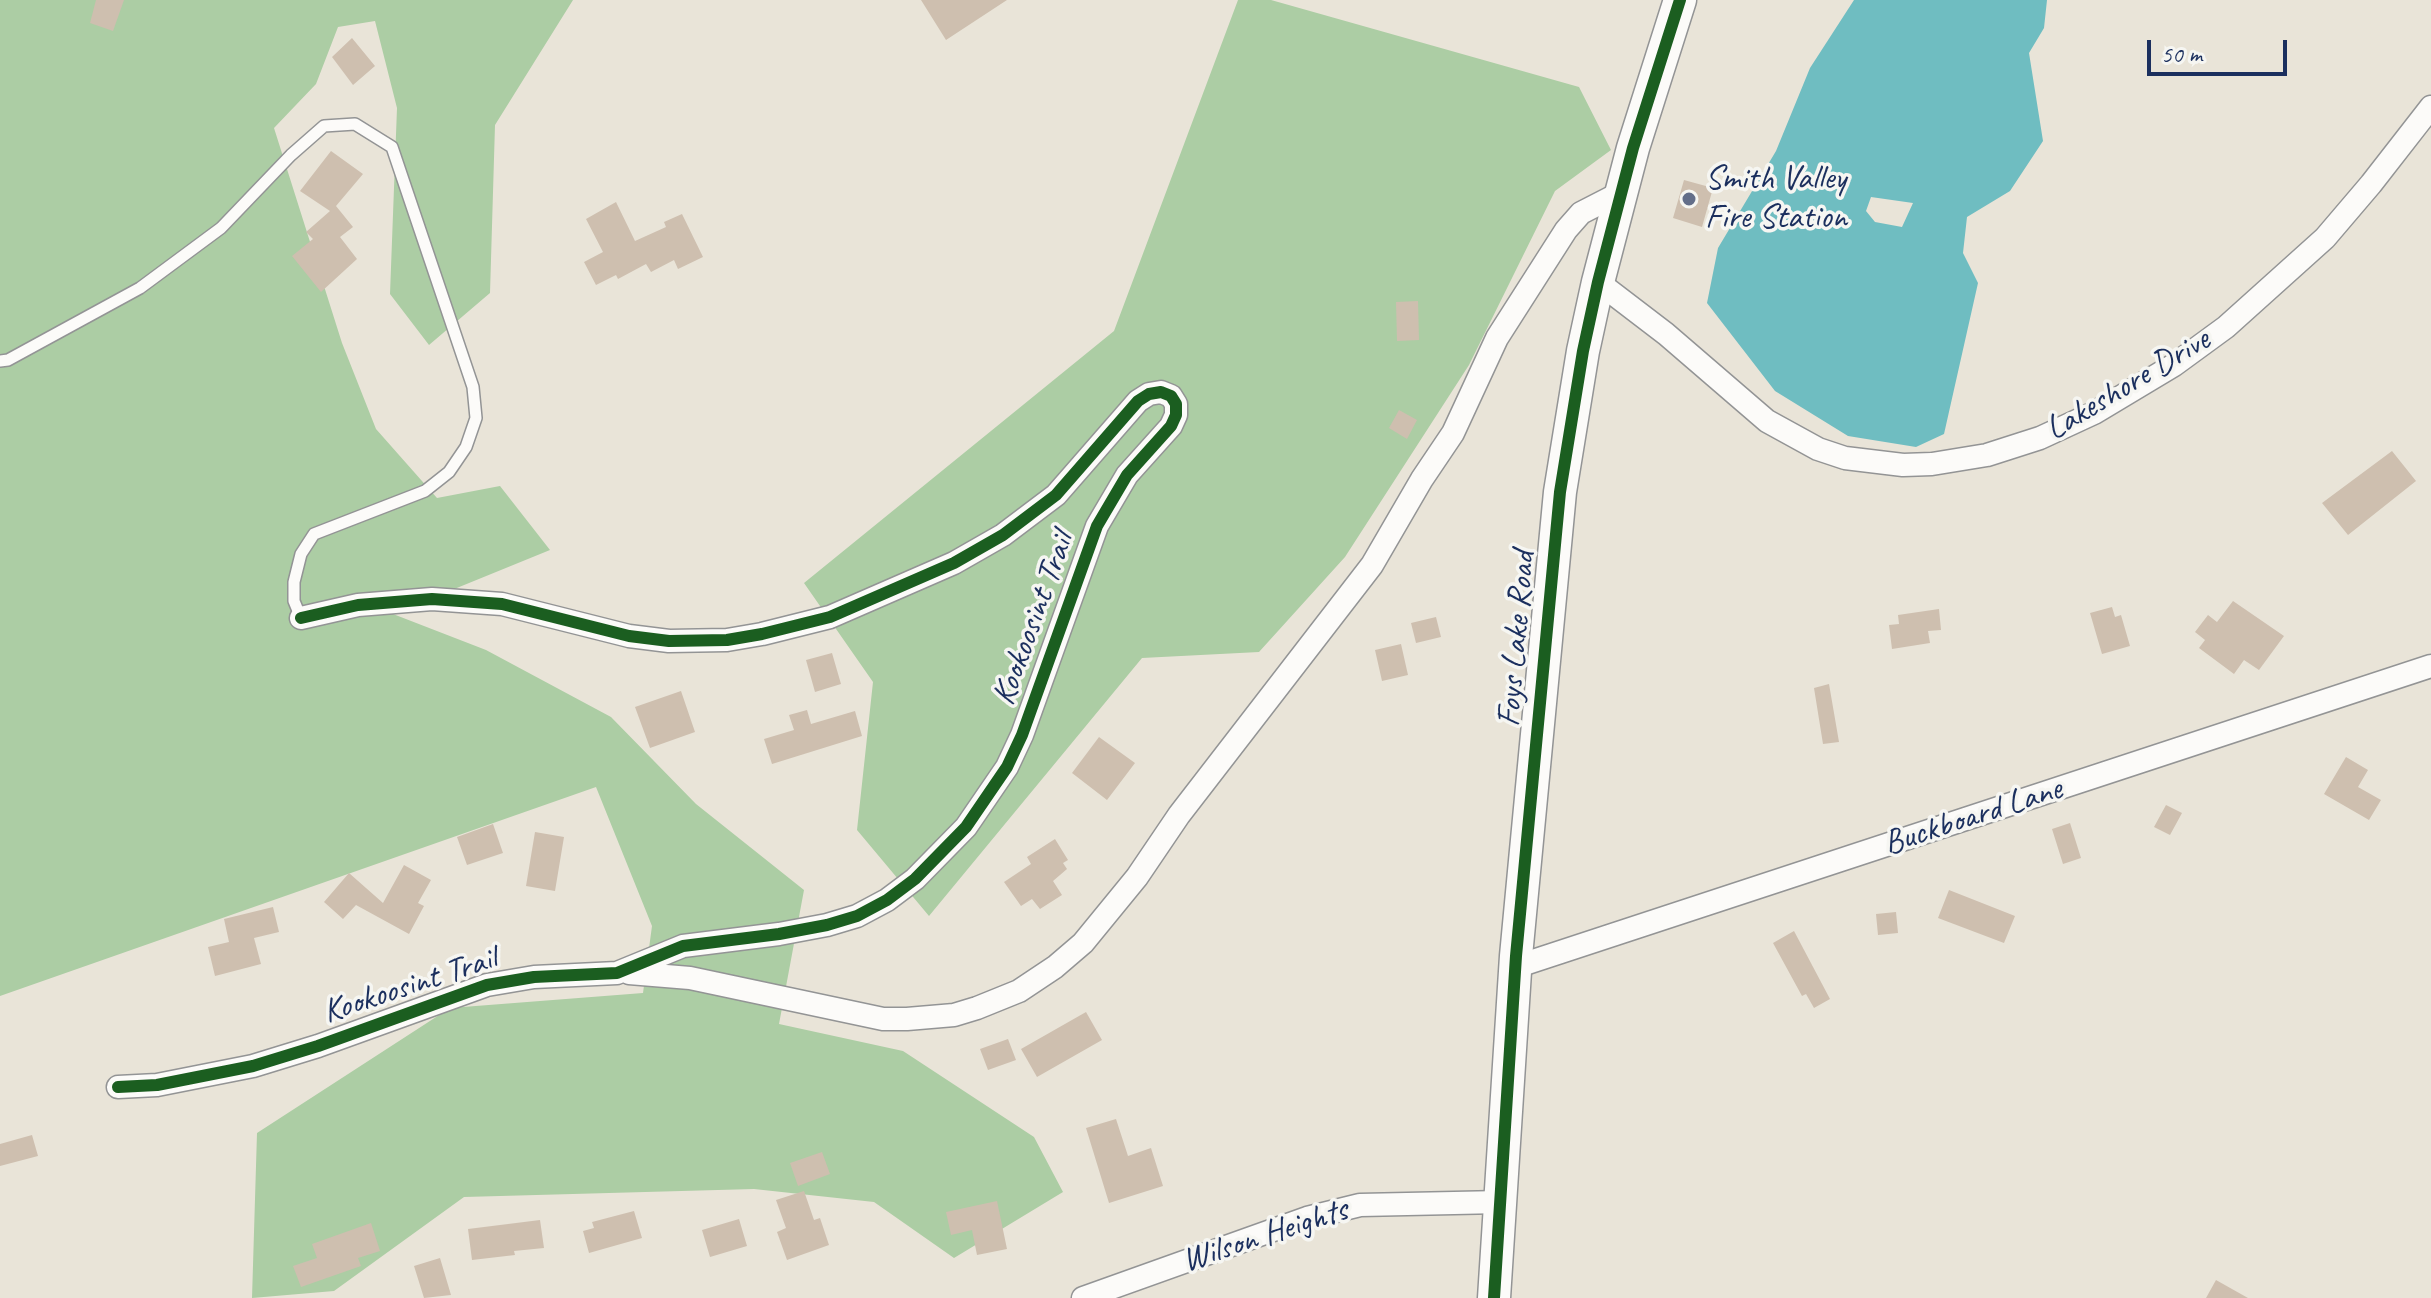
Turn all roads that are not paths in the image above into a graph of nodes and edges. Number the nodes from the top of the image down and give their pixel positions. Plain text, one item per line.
1 (1680, 0) edge
2 (2431, 107) edge
3 (1620, 193) junction
4 (1598, 282) junction
5 (0, 361) edge
6 (301, 618) joint
7 (2431, 666) edge
8 (1515, 967) junction
9 (617, 973) junction
10 (118, 1087) dead end
11 (1501, 1202) junction
12 (1083, 1298) edge
13 (1494, 1298) edge

1 - 3 street, Foys Lake Road
2 - 4 street, Lakeshore Drive
3 - 4 street, Foys Lake Road
3 - 9 street, Kookoosint Trail
4 - 8 street, Foys Lake Road
5 - 6 lane
6 - 9 street, Kookoosint Trail
7 - 8 street, Buckboard Lane
8 - 11 street, Foys Lake Road
9 - 10 street, Kookoosint Trail
11 - 12 street, Wilson Heights
11 - 13 street, Foys Lake Road

